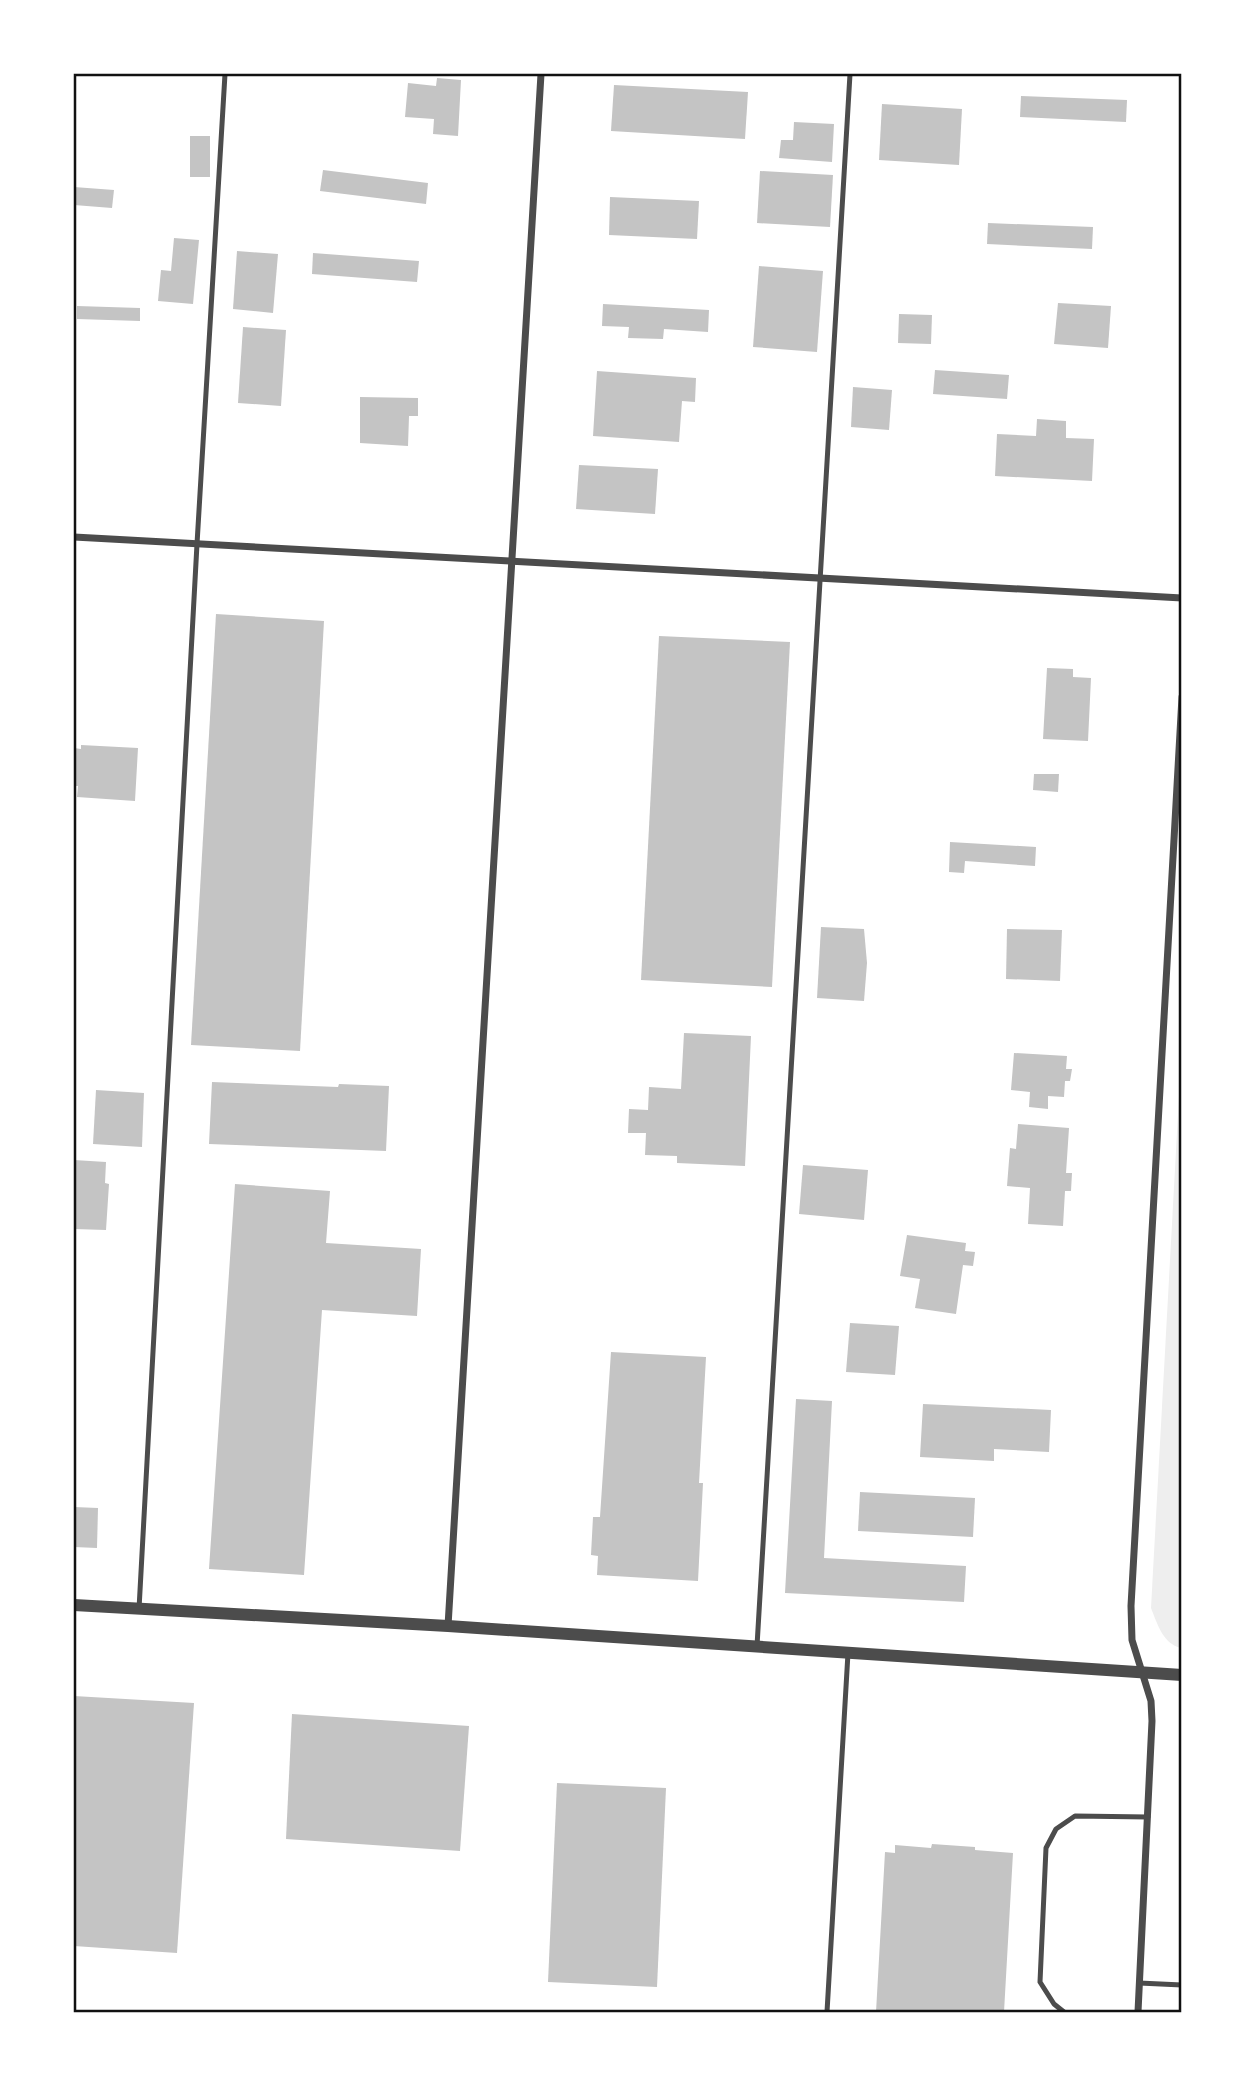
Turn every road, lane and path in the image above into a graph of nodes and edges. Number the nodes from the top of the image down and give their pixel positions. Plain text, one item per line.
1 (225, 74) edge
2 (541, 74) edge
3 (850, 74) edge
4 (74, 537) edge
5 (197, 544) junction
6 (511, 562) junction
7 (821, 579) junction
8 (1181, 598) edge
9 (1181, 697) edge
10 (74, 1605) edge
11 (139, 1609) junction
12 (447, 1626) junction
13 (757, 1647) junction
14 (848, 1653) junction
15 (1142, 1672) junction
16 (1181, 1675) edge
17 (1148, 1817) junction
18 (1139, 1983) junction
19 (1181, 1985) edge
20 (827, 2012) edge
21 (1064, 2012) edge
22 (1138, 2012) edge

1 - 5 lane
2 - 6 street
3 - 7 lane
4 - 5 street
5 - 6 street
5 - 11 lane
6 - 7 street
6 - 12 street
7 - 8 street
7 - 13 lane
9 - 15 street
10 - 11 street
11 - 12 street
12 - 13 street
13 - 14 street
14 - 15 street
14 - 20 lane
15 - 16 street
15 - 17 street
17 - 18 street
17 - 21 lane
18 - 19 lane
18 - 22 street

